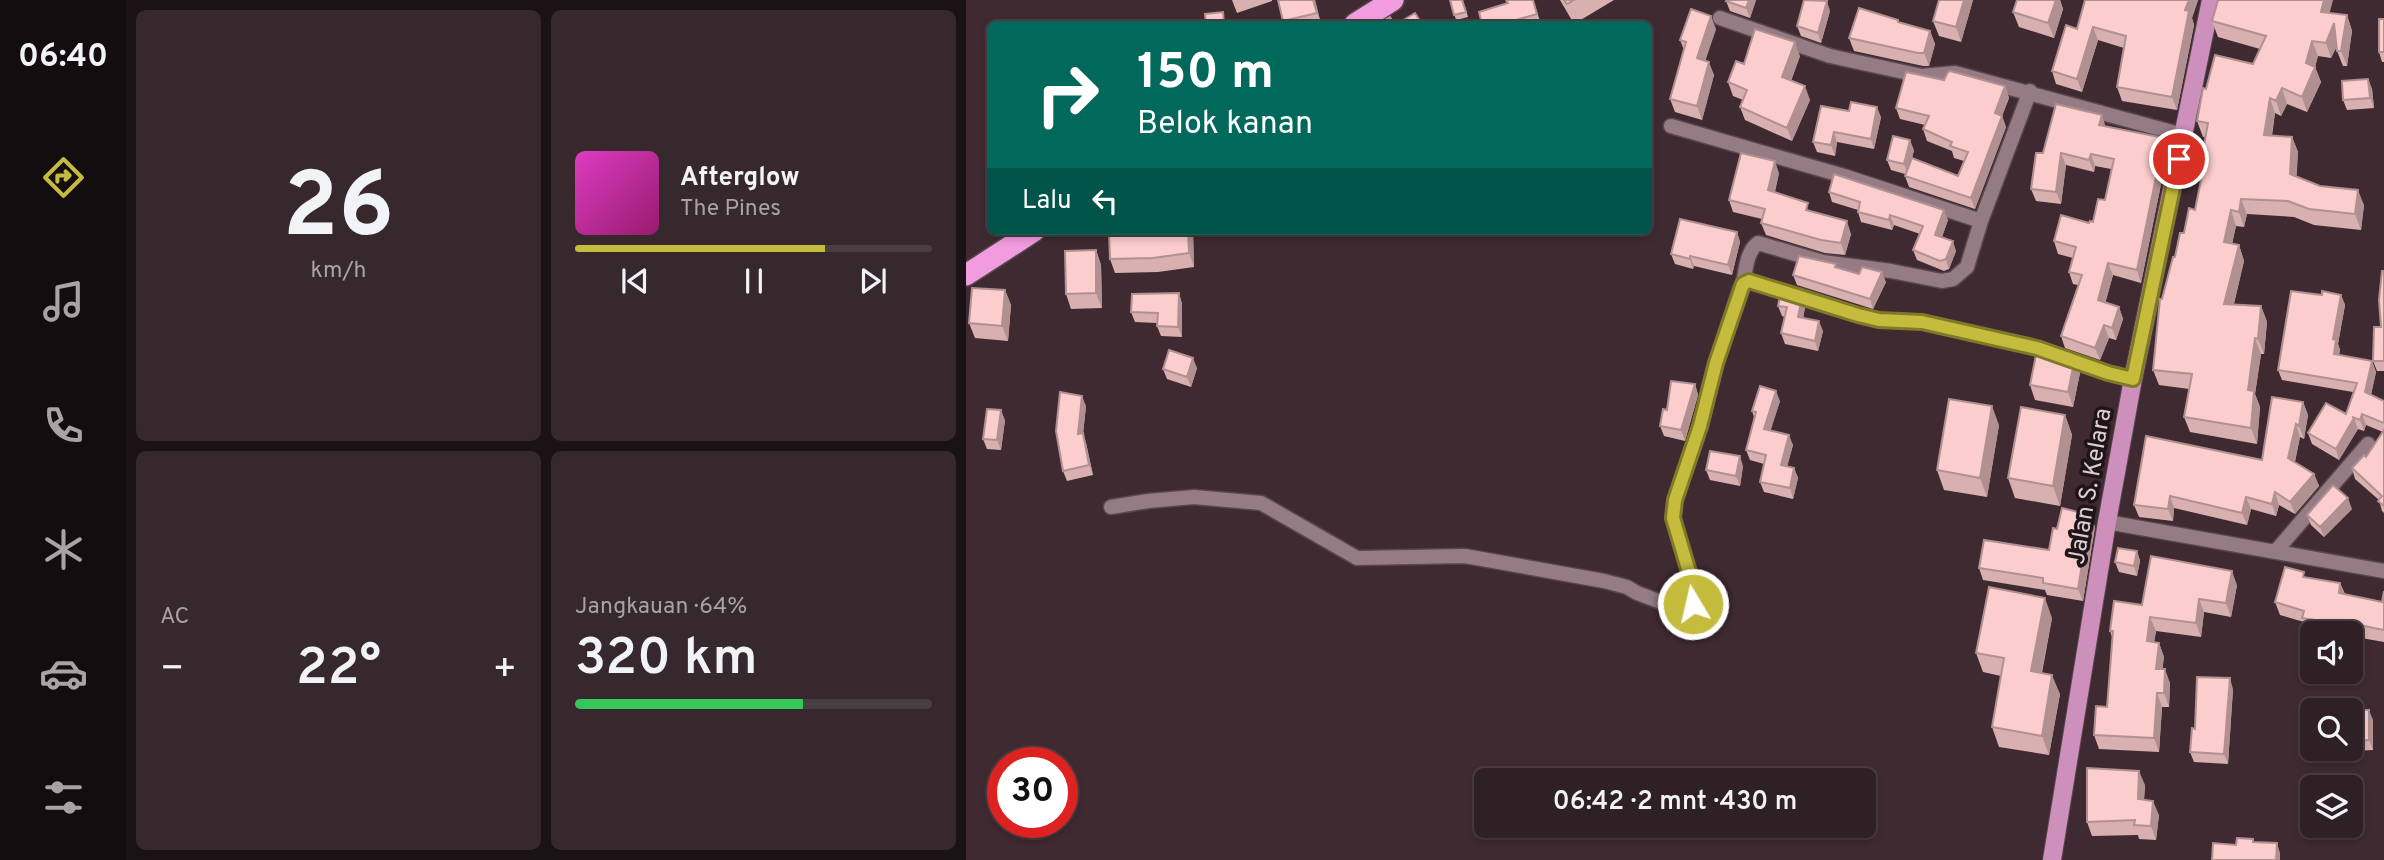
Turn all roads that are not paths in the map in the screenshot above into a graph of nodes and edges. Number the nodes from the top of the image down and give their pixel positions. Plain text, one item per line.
1 (1393, 0) edge
2 (2211, 0) edge
3 (1720, 18) dead end
4 (1360, 21) edge
5 (2030, 91) junction
6 (1671, 126) dead end
7 (2183, 135) junction
8 (1981, 220) junction
9 (1028, 235) edge
10 (966, 275) edge
11 (1743, 284) junction
12 (2133, 379) junction
13 (2368, 444) dead end
14 (1111, 508) dead end
15 (2107, 522) junction
16 (2275, 552) junction
17 (2384, 571) edge
18 (2052, 860) edge

1 - 4 highway
2 - 7 main road, Jalan S. Kelara
3 - 5 street
5 - 7 street
5 - 8 street
6 - 8 street
7 - 12 main road, Jalan S. Kelara
8 - 11 street
9 - 10 highway
11 - 12 street
11 - 14 street
12 - 15 main road, Jalan S. Kelara
13 - 16 street
15 - 16 street
15 - 18 main road, Jalan S. Kelara
16 - 17 street

